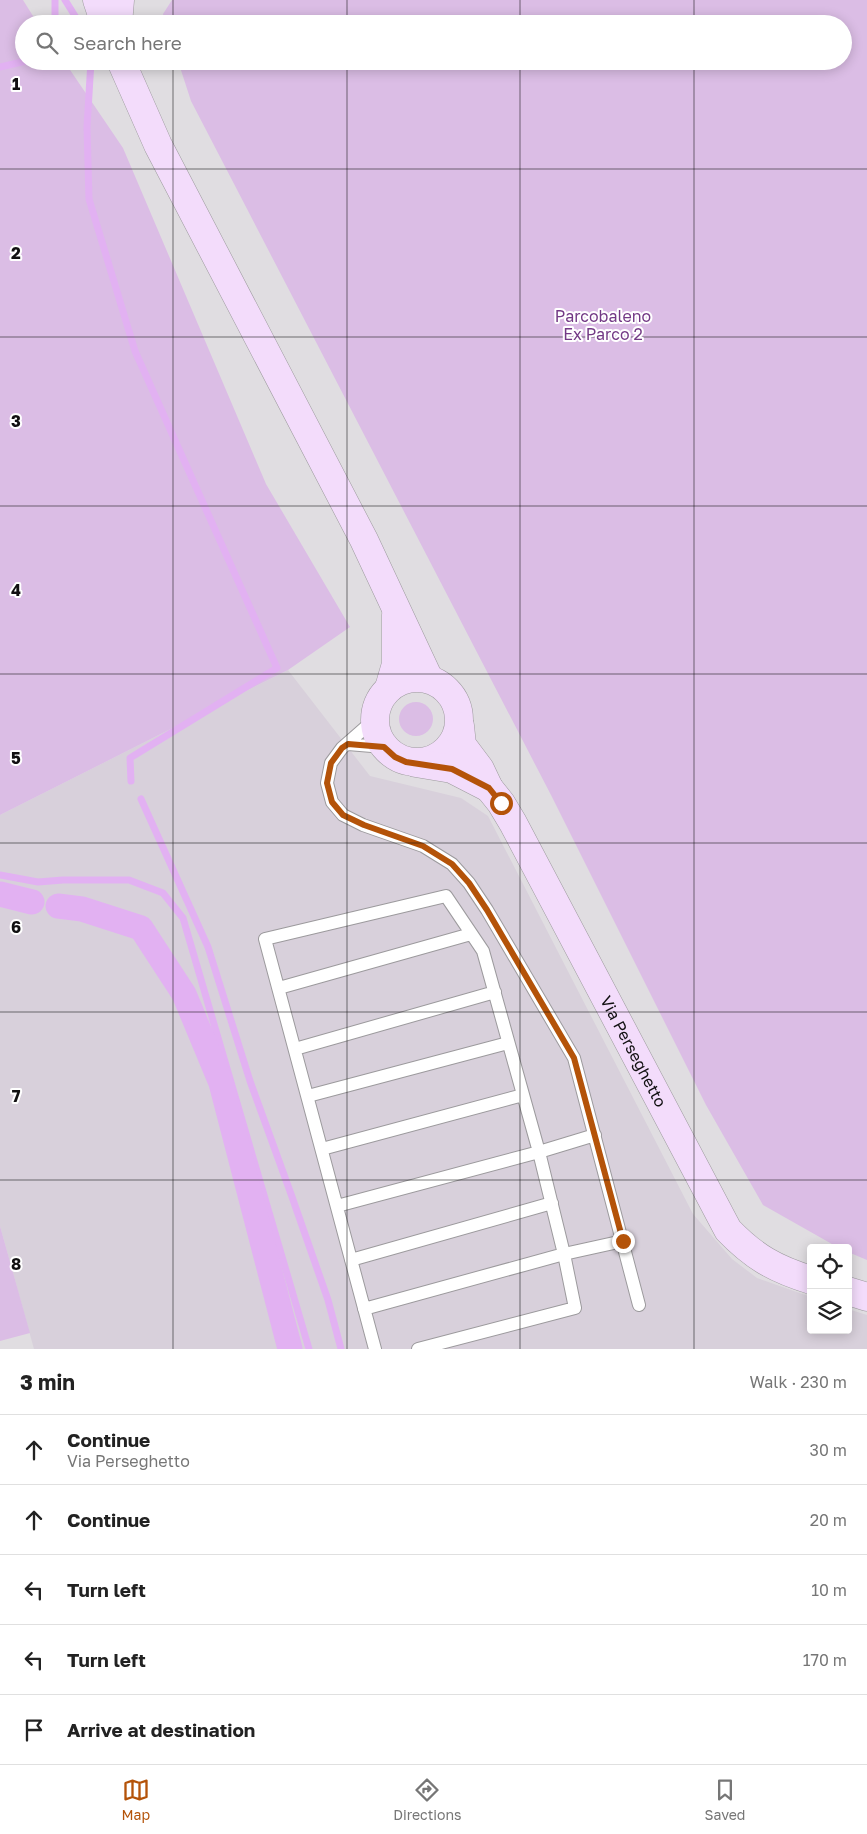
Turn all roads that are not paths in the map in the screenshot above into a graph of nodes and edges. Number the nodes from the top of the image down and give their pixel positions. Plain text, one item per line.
1 (96, 0) edge
2 (120, 0) edge
3 (102, 15) edge
4 (119, 15) edge
5 (124, 70) edge
6 (396, 606) junction
7 (429, 679) junction
8 (390, 688) junction
9 (375, 718) junction
10 (460, 726) junction
11 (348, 744) junction
12 (384, 747) junction
13 (415, 763) junction
14 (489, 788) junction
15 (471, 934) junction
16 (279, 988) junction
17 (494, 992) junction
18 (508, 1043) junction
19 (295, 1049) junction
20 (523, 1095) junction
21 (308, 1096) junction
22 (595, 1136) junction
23 (322, 1149) junction
24 (539, 1152) junction
25 (552, 1203) junction
26 (337, 1206) junction
27 (623, 1241) junction
28 (564, 1254) junction
29 (351, 1260) junction
30 (807, 1279) edge
31 (852, 1292) edge
32 (867, 1297) edge
33 (639, 1305) dead end
34 (364, 1308) junction
35 (375, 1349) edge
36 (418, 1349) edge

1 - 3 street
2 - 4 street
5 - 6 street
6 - 7 street
6 - 8 street
7 - 8 street
7 - 10 street
8 - 9 street
9 - 11 lane
9 - 12 street
10 - 13 street
10 - 14 street, Via Perseghetto
11 - 12 lane
11 - 22 lane
12 - 13 street
13 - 14 street, Via Perseghetto
14 - 30 street, Via Perseghetto
15 - 16 lane
15 - 16 lane
15 - 17 lane
16 - 19 lane
17 - 18 lane
17 - 19 lane
18 - 20 lane
18 - 21 lane
19 - 21 lane
20 - 23 lane
20 - 24 lane
21 - 23 lane
22 - 24 lane
22 - 27 lane
23 - 26 lane
24 - 25 lane
24 - 26 lane
25 - 28 lane
25 - 29 lane
26 - 29 lane
27 - 28 lane
27 - 33 lane
28 - 34 lane
28 - 36 lane
29 - 34 lane
31 - 32 street
34 - 35 lane

